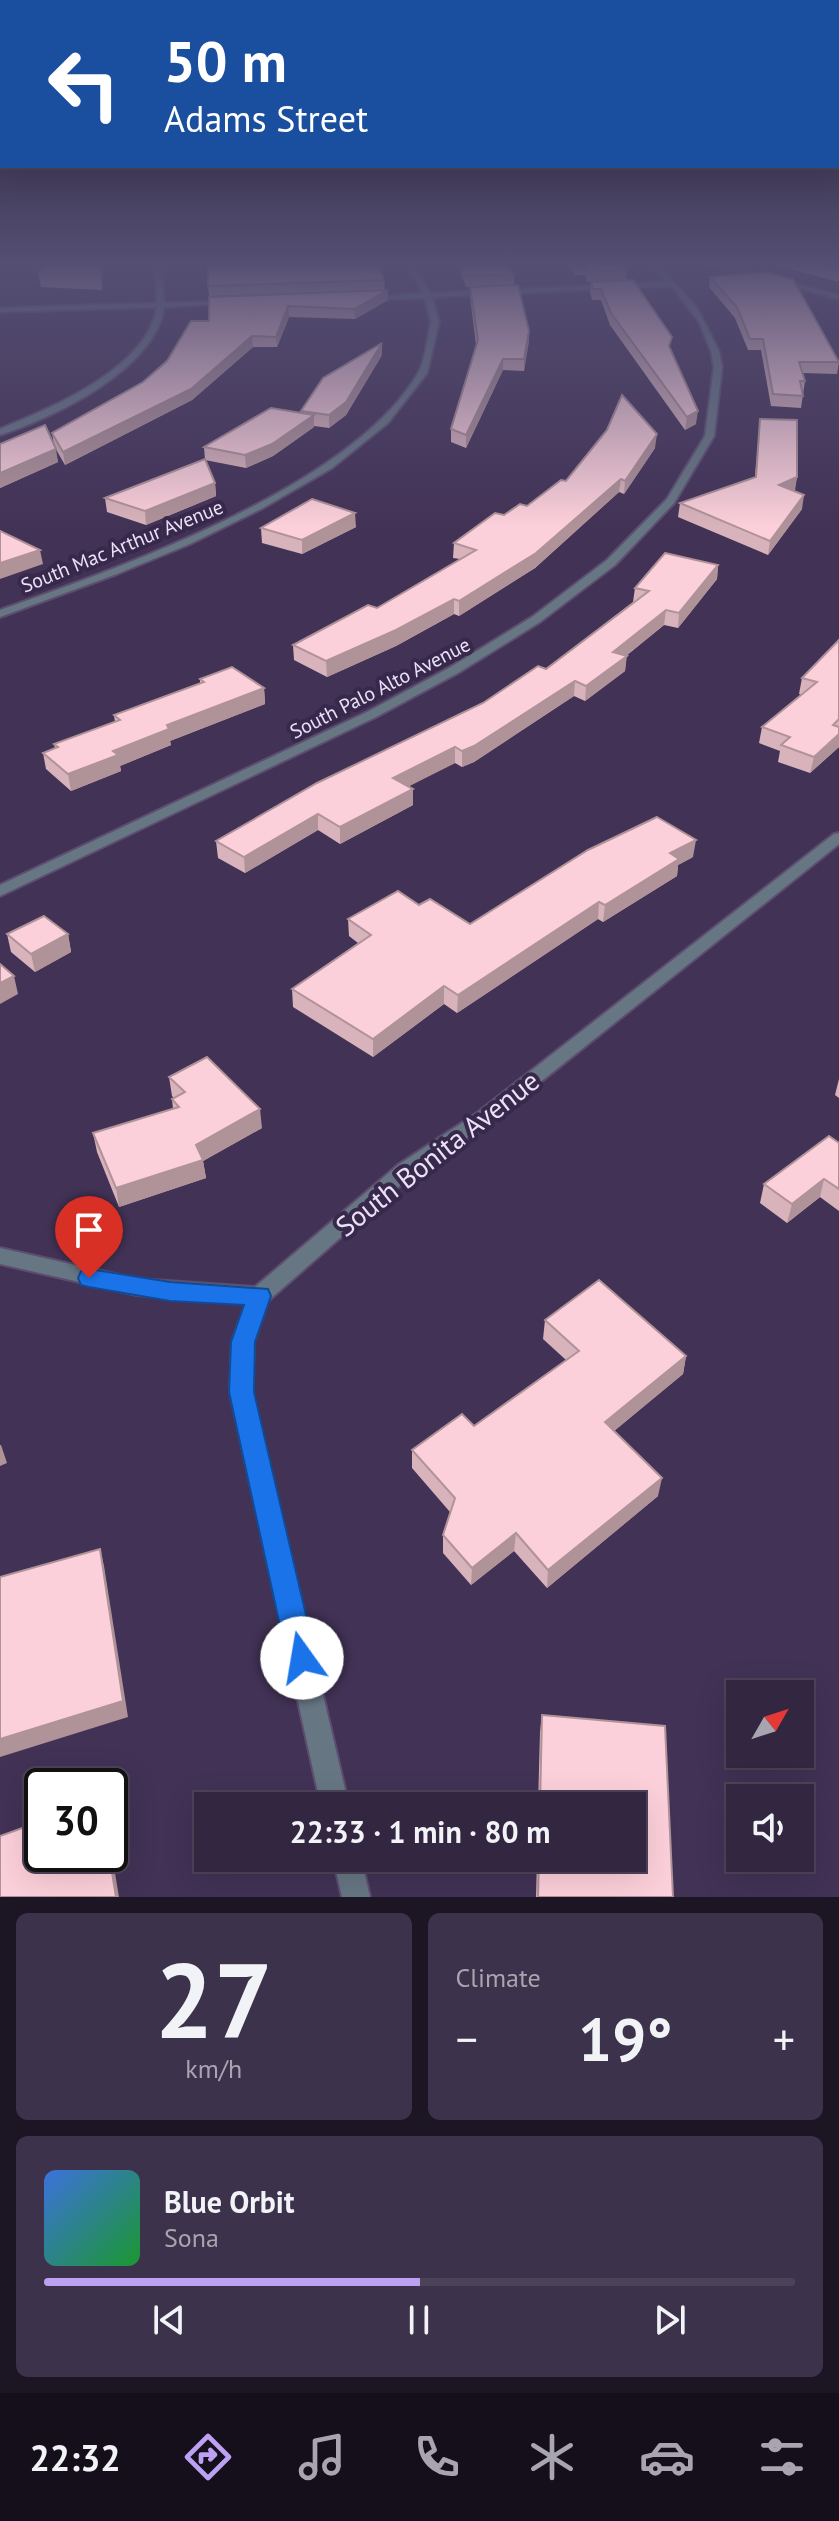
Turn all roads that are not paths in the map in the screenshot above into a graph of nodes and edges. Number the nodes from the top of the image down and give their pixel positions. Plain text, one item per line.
1 (135, 351) edge
2 (429, 351) edge
3 (714, 351) edge
4 (0, 432) edge
5 (0, 614) edge
6 (839, 837) edge
7 (0, 891) edge
8 (0, 1256) edge
9 (259, 1296) junction
10 (332, 1792) edge
11 (350, 1872) edge
12 (356, 1897) edge

1 - 4 street
2 - 5 street, South Mac Arthur Avenue
3 - 7 street, South Palo Alto Avenue
6 - 9 street, South Bonita Avenue
8 - 9 street
9 - 10 street
11 - 12 street

